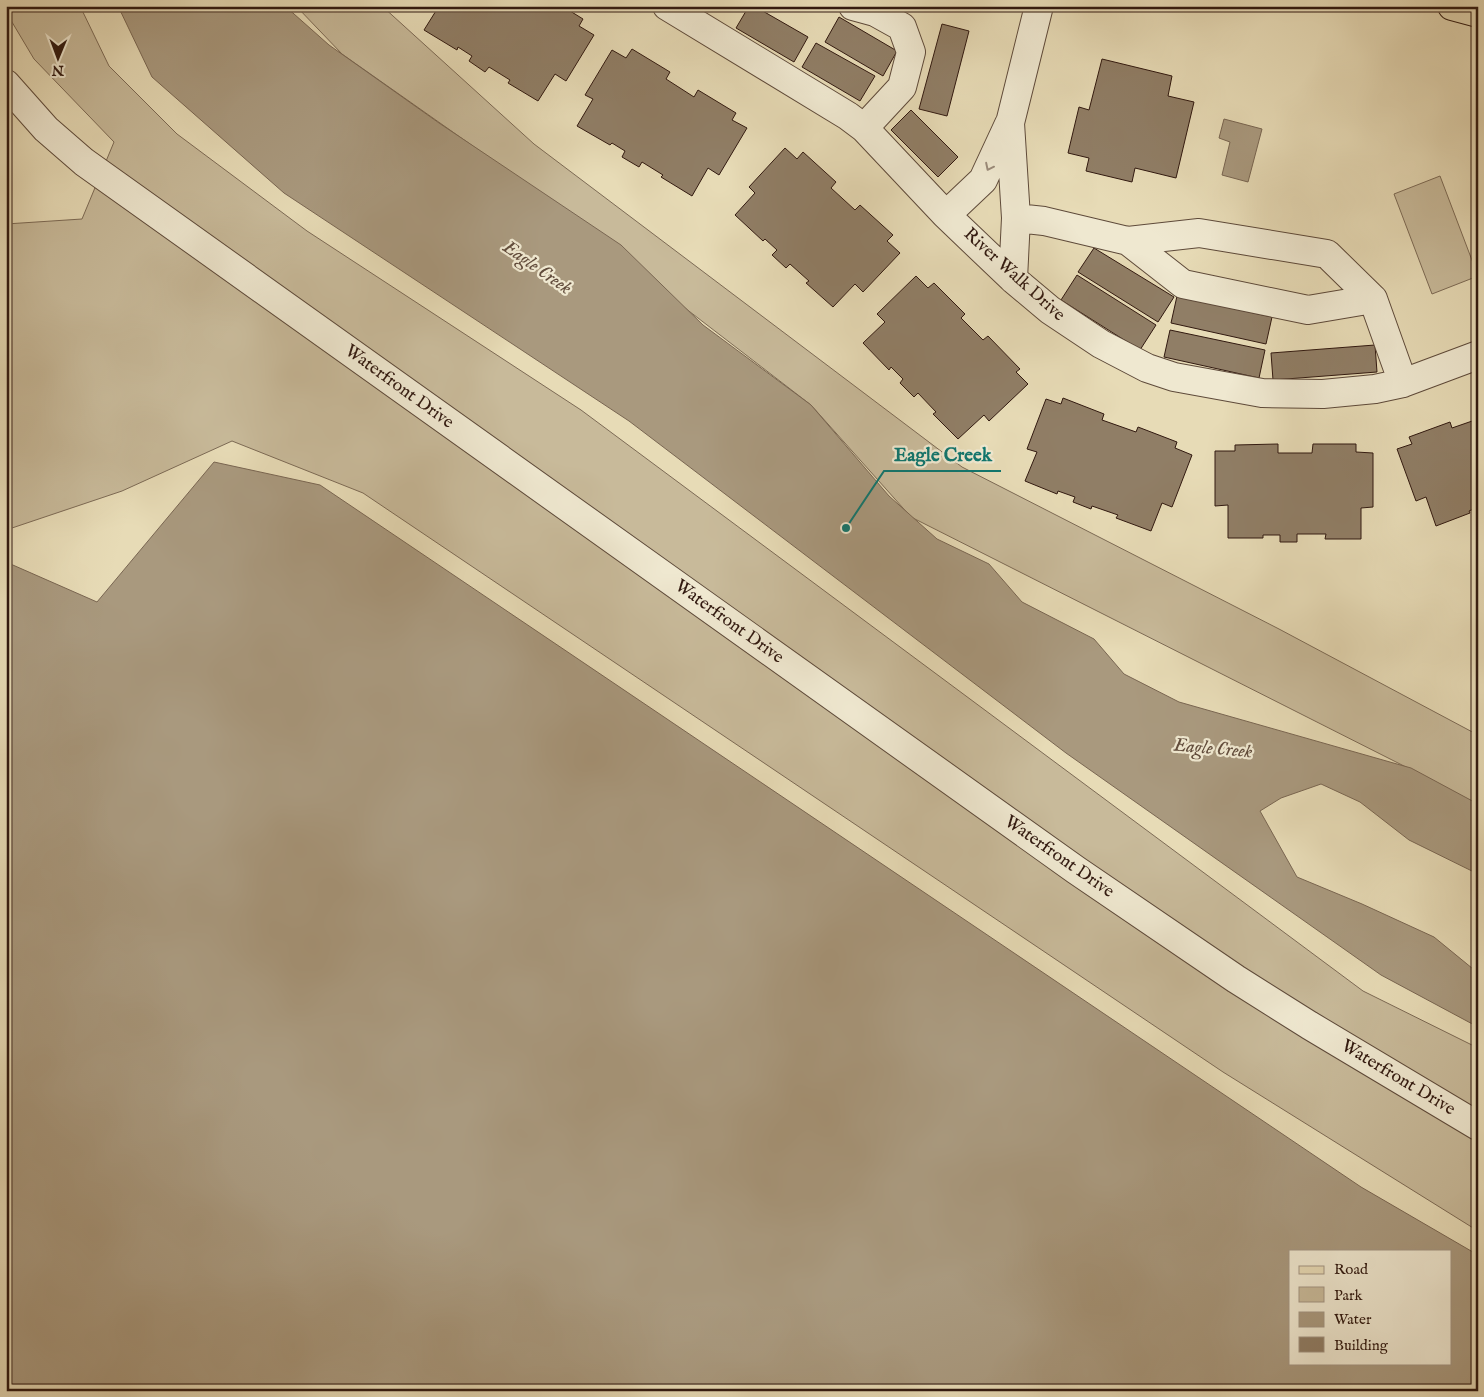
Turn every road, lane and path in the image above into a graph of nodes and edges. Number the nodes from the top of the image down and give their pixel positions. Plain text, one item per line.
1 (667, 6) edge
2 (853, 6) edge
3 (1040, 6) edge
4 (1452, 6) edge
5 (1478, 13) edge
6 (6, 84) edge
7 (1010, 123) junction
8 (864, 128) junction
9 (946, 215) junction
10 (1016, 218) junction
11 (1128, 241) junction
12 (1013, 279) junction
13 (1373, 299) junction
14 (1478, 355) edge
15 (1403, 383) junction
16 (1478, 1126) edge

1 - 8 street, River Walk Drive
2 - 8 street
3 - 7 street
4 - 5 main road
6 - 16 street, Waterfront Drive
7 -> 9 street
7 - 10 street
8 - 9 street, River Walk Drive
9 - 12 street, River Walk Drive
10 - 11 street
10 - 12 street
11 - 13 street
11 - 13 street
12 - 15 street, River Walk Drive
13 - 15 street
14 - 15 street, River Walk Drive

